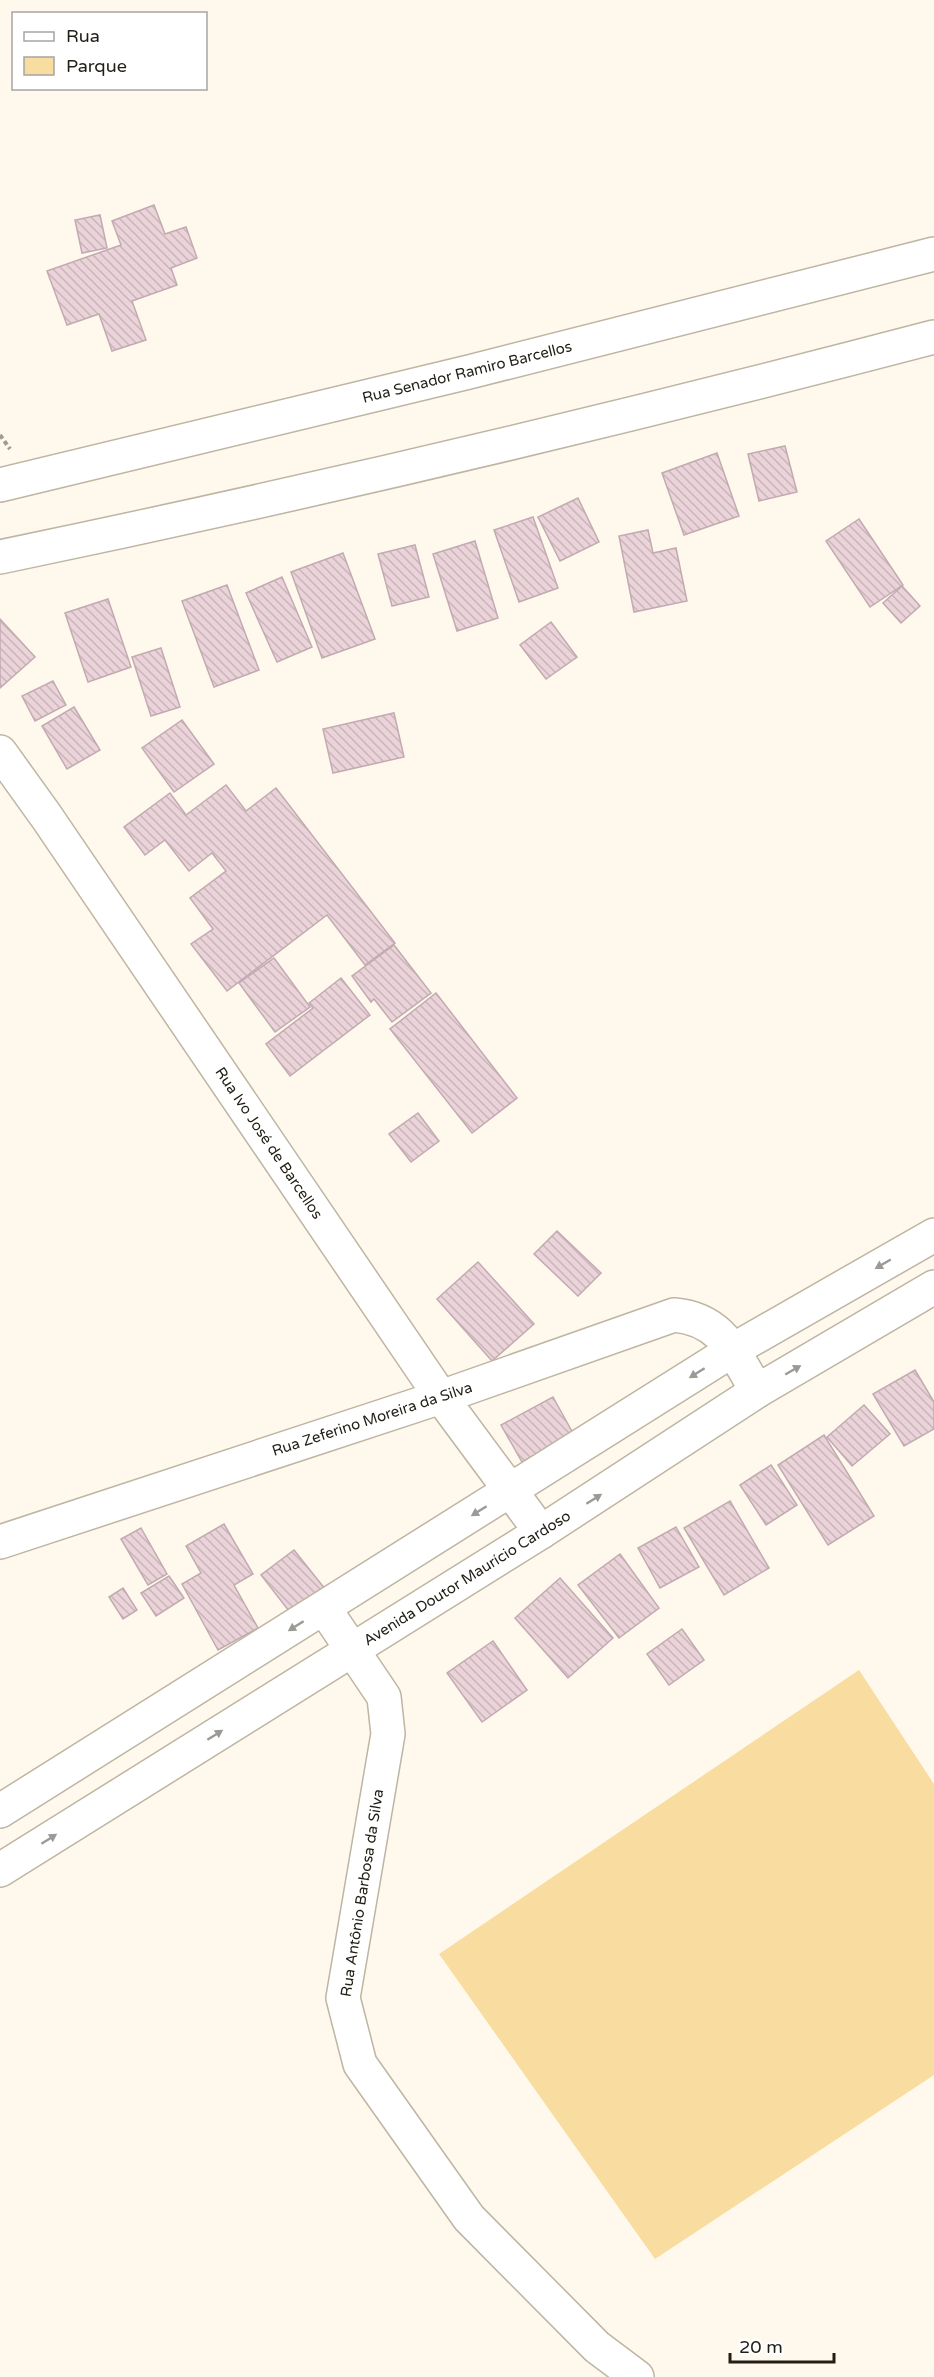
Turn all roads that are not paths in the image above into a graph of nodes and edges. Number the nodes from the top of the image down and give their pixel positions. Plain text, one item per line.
1 (934, 254) edge
2 (934, 337) edge
3 (0, 485) edge
4 (0, 557) edge
5 (0, 752) edge
6 (934, 1235) edge
7 (934, 1287) edge
8 (733, 1350) junction
9 (756, 1391) junction
10 (441, 1397) junction
11 (511, 1490) junction
12 (541, 1532) junction
13 (0, 1542) edge
14 (324, 1608) junction
15 (352, 1649) junction
16 (90, 1755) junction
17 (119, 1794) junction
18 (0, 1811) edge
19 (0, 1870) edge
20 (637, 2377) edge

1 - 3 street, Rua Senador Ramiro Barcellos
2 - 4 street
5 - 10 street, Rua Ivo José de Barcellos
6 -> 8 street
9 -> 7 street, Avenida Doutor Maurício Cardoso
8 - 9 street, Rua Zeferino Moreira da Silva
8 - 10 street, Rua Zeferino Moreira da Silva
8 -> 11 street
12 -> 9 street, Avenida Doutor Maurício Cardoso
10 - 11 street, Rua Ivo José de Barcellos
10 - 13 street, Rua Zeferino Moreira da Silva
11 - 12 street, Rua Ivo José de Barcellos
11 -> 14 street
12 - 15 street, Avenida Doutor Maurício Cardoso
14 - 15 street, Rua Antônio Barbosa da Silva
14 -> 16 street
17 -> 15 street, Avenida Doutor Maurício Cardoso
15 - 20 street, Rua Antônio Barbosa da Silva
16 - 17 street
16 - 18 street
19 -> 17 street, Avenida Doutor Maurício Cardoso

